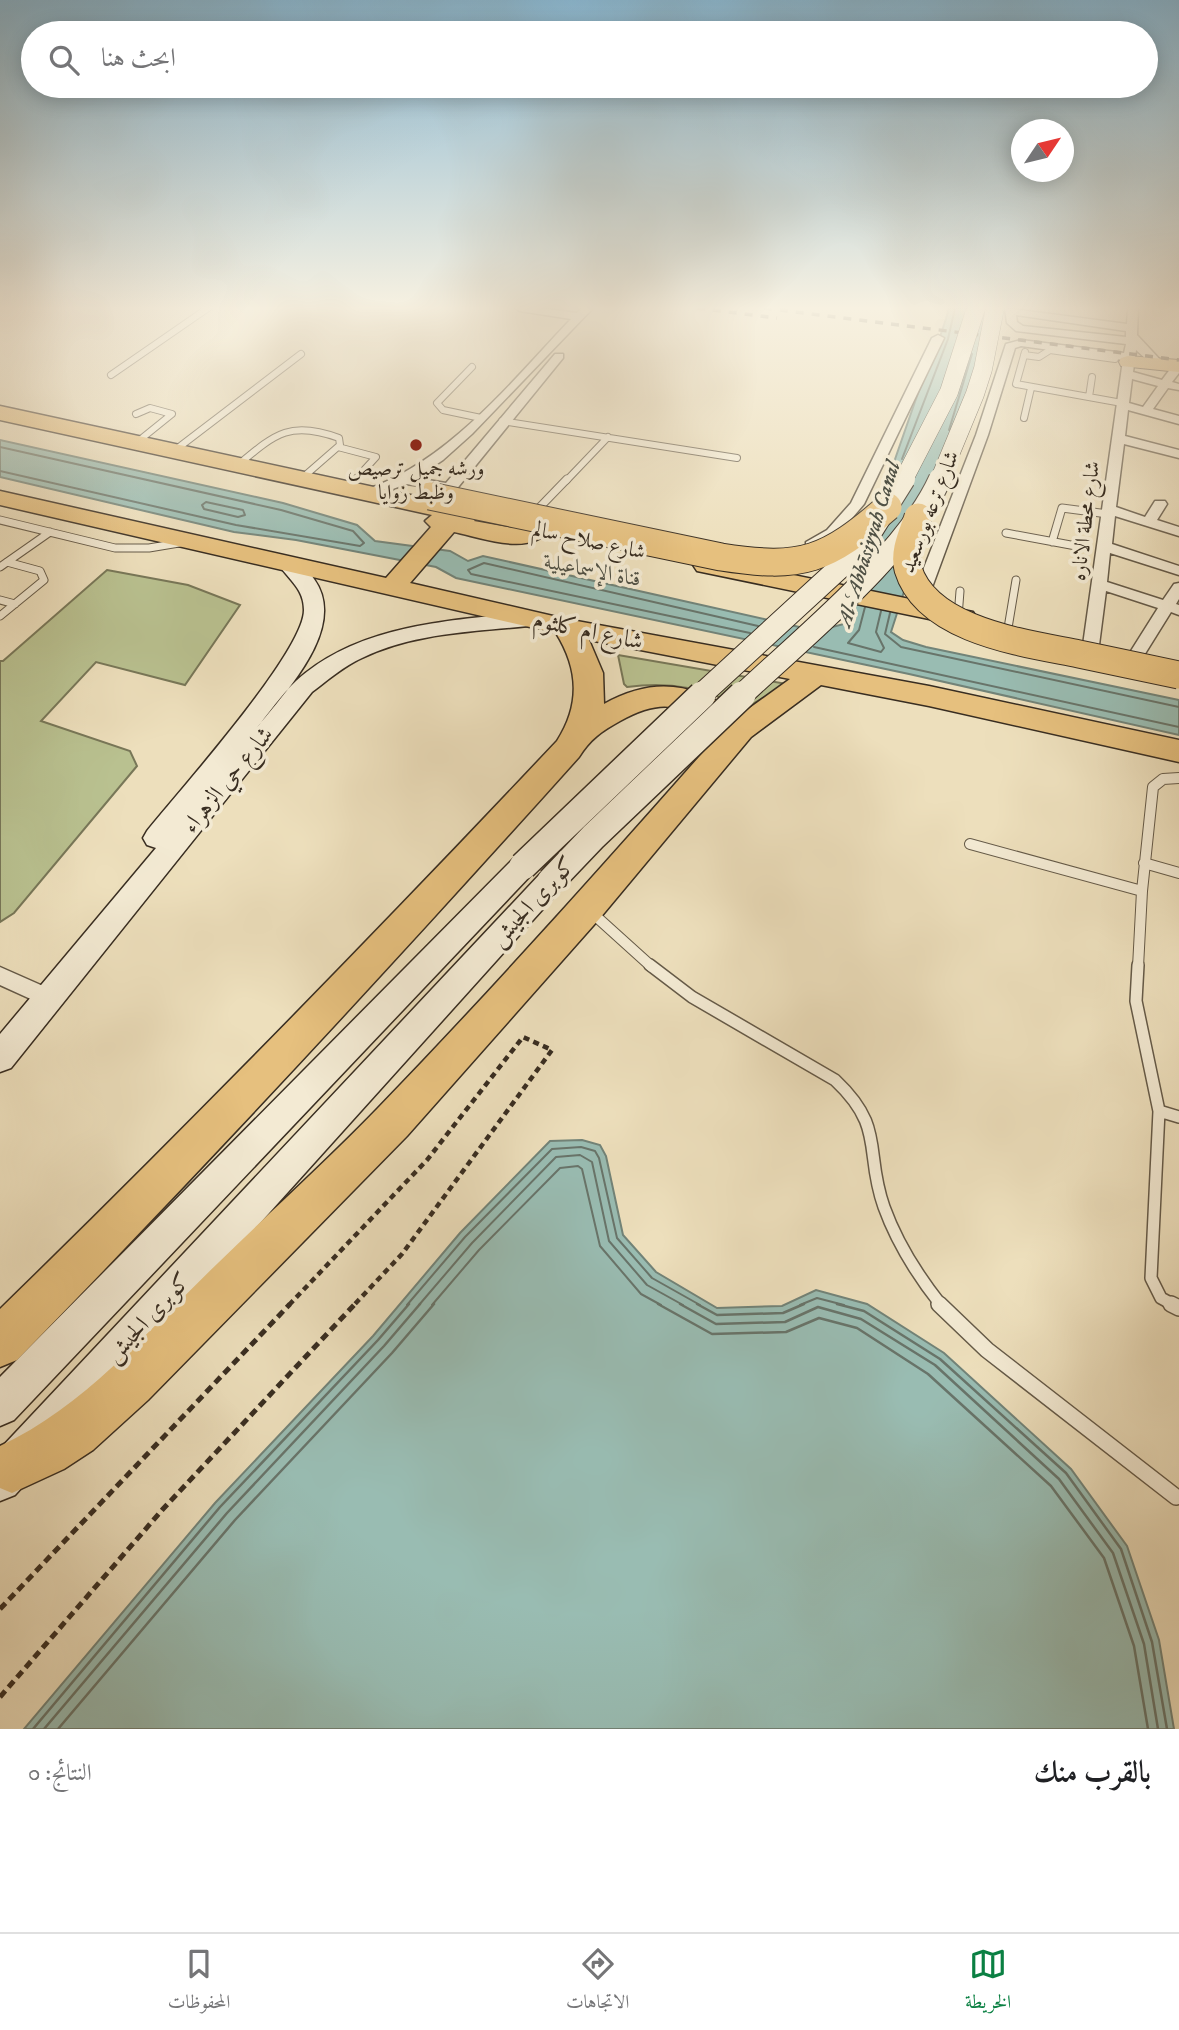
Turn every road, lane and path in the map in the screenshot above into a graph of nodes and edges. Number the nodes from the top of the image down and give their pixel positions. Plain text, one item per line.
1 (1031, 388) edge
2 (256, 389) edge
3 (451, 389) edge
4 (513, 389) edge
5 (527, 389) edge
6 (913, 389) edge
7 (950, 389) edge
8 (977, 389) edge
9 (997, 389) edge
10 (1035, 389) edge
11 (1090, 389) edge
12 (1123, 389) edge
13 (1163, 389) edge
14 (1089, 397) junction
15 (1122, 404) junction
16 (1146, 411) junction
17 (0, 413) edge
18 (136, 414) dead end
19 (481, 418) junction
20 (1024, 418) dead end
21 (1179, 420) edge
22 (502, 421) junction
23 (608, 437) junction
24 (1118, 438) junction
25 (136, 443) junction
26 (338, 447) junction
27 (174, 451) junction
28 (1179, 454) edge
29 (737, 458) dead end
30 (238, 465) junction
31 (301, 479) junction
32 (407, 480) junction
33 (439, 492) junction
34 (361, 493) junction
35 (0, 498) edge
36 (1160, 503) dead end
37 (888, 507) junction
38 (1108, 512) junction
39 (918, 517) junction
40 (538, 519) junction
41 (0, 520) edge
42 (1149, 522) junction
43 (444, 527) junction
44 (1179, 531) edge
45 (50, 532) junction
46 (1006, 533) dead end
47 (192, 541) junction
48 (1052, 542) junction
49 (1076, 546) dead end
50 (1103, 546) junction
51 (763, 555) junction
52 (4, 564) edge
53 (290, 565) junction
54 (1179, 571) edge
55 (1016, 580) dead end
56 (398, 581) junction
57 (792, 583) junction
58 (1098, 584) junction
59 (1179, 587) edge
60 (0, 600) edge
61 (15, 604) junction
62 (916, 608) junction
63 (1173, 608) edge
64 (0, 616) edge
65 (528, 619) junction
66 (566, 627) junction
67 (1008, 628) junction
68 (1091, 645) junction
69 (1137, 654) junction
70 (1179, 663) edge
71 (1179, 675) edge
72 (814, 676) junction
73 (292, 684) junction
74 (740, 730) junction
75 (580, 732) junction
76 (1179, 751) edge
77 (1179, 778) edge
78 (970, 844) dead end
79 (1144, 863) junction
80 (1179, 873) edge
81 (537, 874) junction
82 (1142, 891) junction
83 (587, 908) junction
84 (0, 976) edge
85 (35, 992) junction
86 (0, 1037) edge
87 (0, 1058) edge
88 (1159, 1111) junction
89 (1179, 1116) edge
90 (1179, 1308) edge
91 (0, 1343) edge
92 (0, 1406) edge
93 (6, 1474) edge
94 (1176, 1497) dead end
95 (0, 1609) edge
96 (0, 1697) edge

1 - 20 lane
2 - 27 lane
3 - 19 lane
4 - 19 street
5 - 22 street
6 - 51 street
7 - 37 main road, كوبرى الجيش, bridge
8 - 39 main road, كوبرى الجيش, bridge
9 - 62 street, شارع ترعه بورسعيد
10 - 14 lane
11 - 14 lane
12 - 15 street, شارع محطة الاناره
13 - 16 street
14 - 15 lane
15 - 16 street
15 - 24 street, شارع محطة الاناره
16 - 21 street
17 - 25 highway, شارع صلاح سالم
18 - 25 lane
19 - 22 street
19 - 32 street
22 - 23 lane
22 - 33 street
23 - 29 lane
23 - 40 lane
24 - 28 street
24 - 38 street, شارع محطة الاناره
25 - 27 highway, شارع صلاح سالم
26 - 30 lane
26 - 31 lane
26 - 34 lane
27 - 30 highway, شارع صلاح سالم
30 - 31 highway, شارع صلاح سالم
31 - 34 highway, شارع صلاح سالم
32 - 33 street
32 - 34 street
33 - 34 highway
33 - 37 highway, bridge
33 - 40 street
34 - 40 highway, شارع صلاح سالم
34 - 43 highway
35 - 47 highway, شارع ام كلثوم
36 - 42 street
37 - 81 main road, كوبرى الجيش, bridge
38 - 42 street
38 - 48 lane
38 - 50 street, شارع محطة الاناره
39 - 71 highway, bridge
39 - 81 main road, كوبرى الجيش, bridge
40 - 43 highway
40 - 51 street
40 - 57 highway, شارع صلاح سالم
41 - 45 lane
42 - 44 street
43 - 56 highway
45 - 47 lane
45 - 52 lane
46 - 48 lane
47 - 53 highway, شارع ام كلثوم
48 - 49 lane
50 - 54 street
50 - 58 street, شارع محطة الاناره
51 - 57 street
52 - 61 lane
53 - 56 highway, شارع ام كلثوم
53 - 73 main road, شارع حي الزهراء
55 - 67 lane
56 - 65 highway, شارع ام كلثوم
57 - 62 highway, شارع صلاح سالم
58 - 63 street
58 - 68 street, شارع محطة الاناره
59 - 63 street
60 - 61 lane
61 - 64 lane
62 - 67 highway, شارع صلاح سالم
63 - 69 street
65 - 66 highway, شارع ام كلثوم
65 - 73 main road, شارع حي الزهراء
66 - 72 highway, شارع ام كلثوم
66 - 75 highway
67 - 68 highway, شارع صلاح سالم
68 - 69 highway, شارع صلاح سالم
69 - 70 highway, شارع صلاح سالم
72 - 74 highway
72 - 76 highway, شارع ام كلثوم
73 - 85 main road, شارع حي الزهراء
73 - 87 main road, شارع حي الزهراء
74 - 75 highway
74 - 83 highway
75 - 91 highway
77 - 79 lane
78 - 82 lane
79 - 80 lane
79 - 82 lane
81 - 92 main road, كوبرى الجيش
81 - 93 main road, كوبرى الجيش
82 - 88 lane
83 - 93 highway
83 - 94 lane
84 - 85 street
85 - 86 main road, شارع حي الزهراء
88 - 89 lane
88 - 90 lane
95 - 96 path

